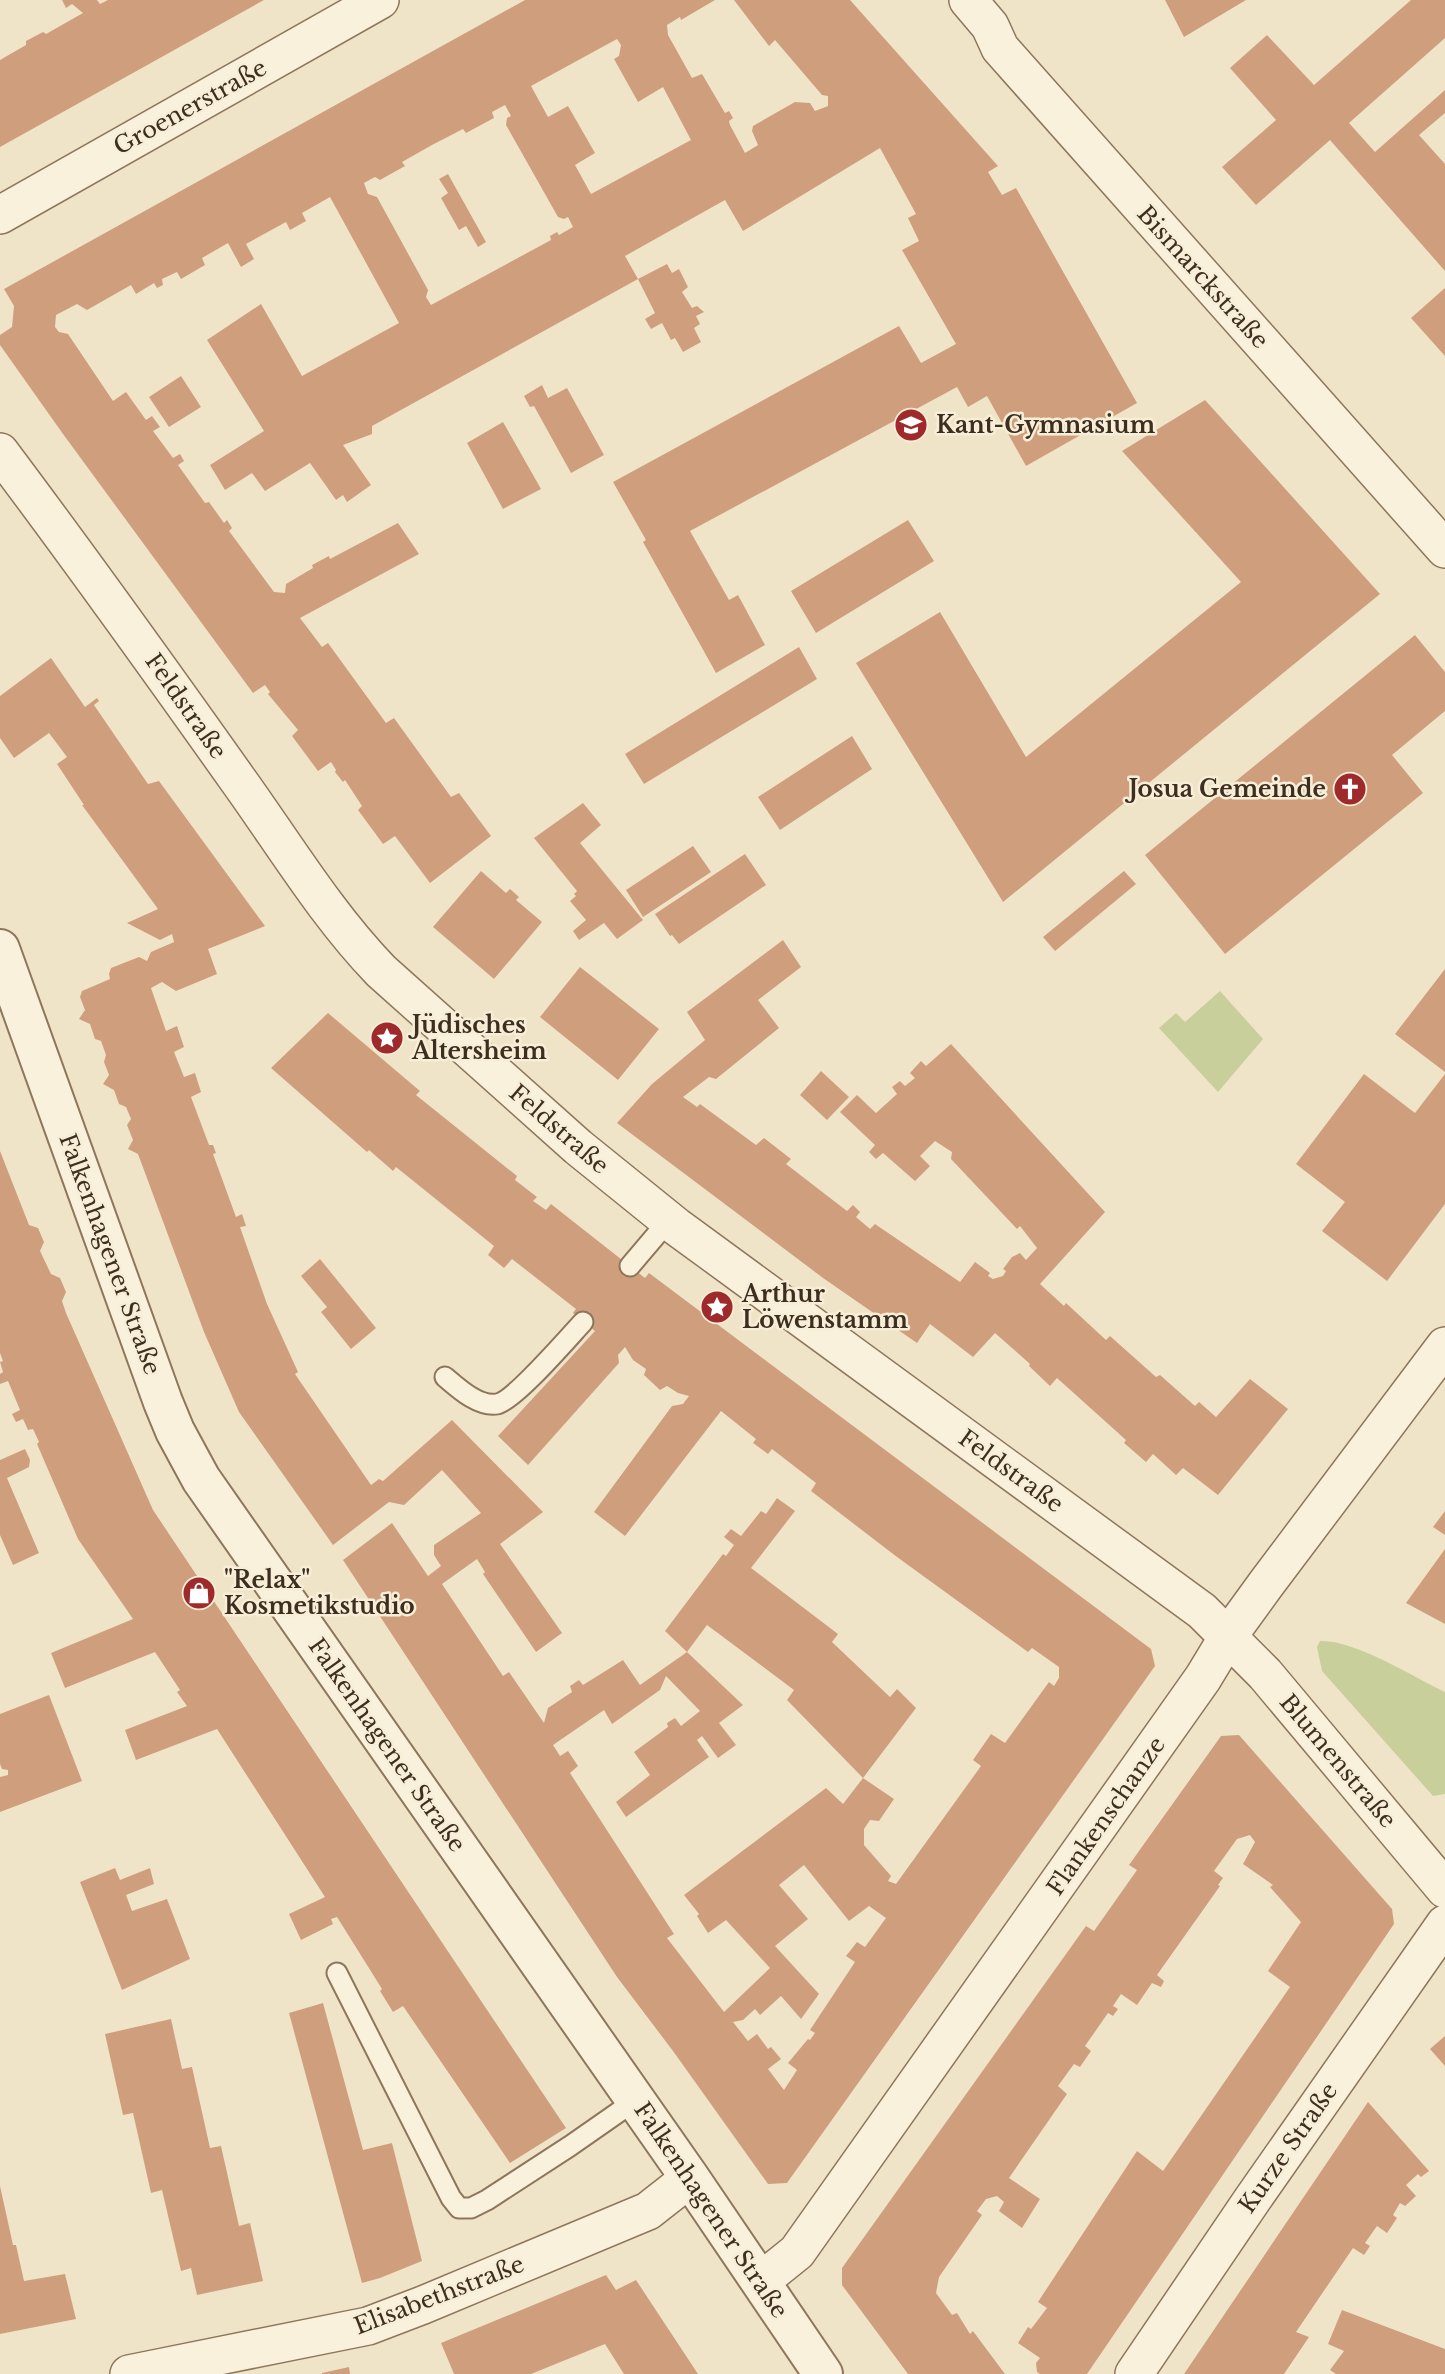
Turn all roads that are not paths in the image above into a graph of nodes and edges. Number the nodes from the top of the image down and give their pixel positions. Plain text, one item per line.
1 (380, 0) edge
2 (968, 0) edge
3 (0, 215) edge
4 (0, 452) edge
5 (1445, 549) edge
6 (0, 949) edge
7 (668, 1220) junction
8 (631, 1266) dead end
9 (583, 1322) dead end
10 (1445, 1346) edge
11 (445, 1377) dead end
12 (1229, 1635) junction
13 (1445, 1889) edge
14 (1445, 1924) edge
15 (337, 1973) dead end
16 (636, 2100) junction
17 (690, 2178) junction
18 (761, 2281) junction
19 (129, 2374) edge
20 (823, 2374) edge
21 (1134, 2374) edge

1 - 3 street, Groenerstraße
2 - 5 street, Bismarckstraße
4 - 7 street, Feldstraße
6 - 16 street, Falkenhagener Straße
7 - 8 lane
7 - 12 street, Feldstraße
9 - 11 lane
10 - 12 street, Flankenschanze
12 - 13 street, Blumenstraße
12 - 18 street, Flankenschanze
14 - 21 street, Kurze Straße
15 - 16 lane
16 - 17 street, Falkenhagener Straße
17 - 18 street, Falkenhagener Straße
17 - 19 street, Elisabethstraße
18 - 20 street, Falkenhagener Straße

